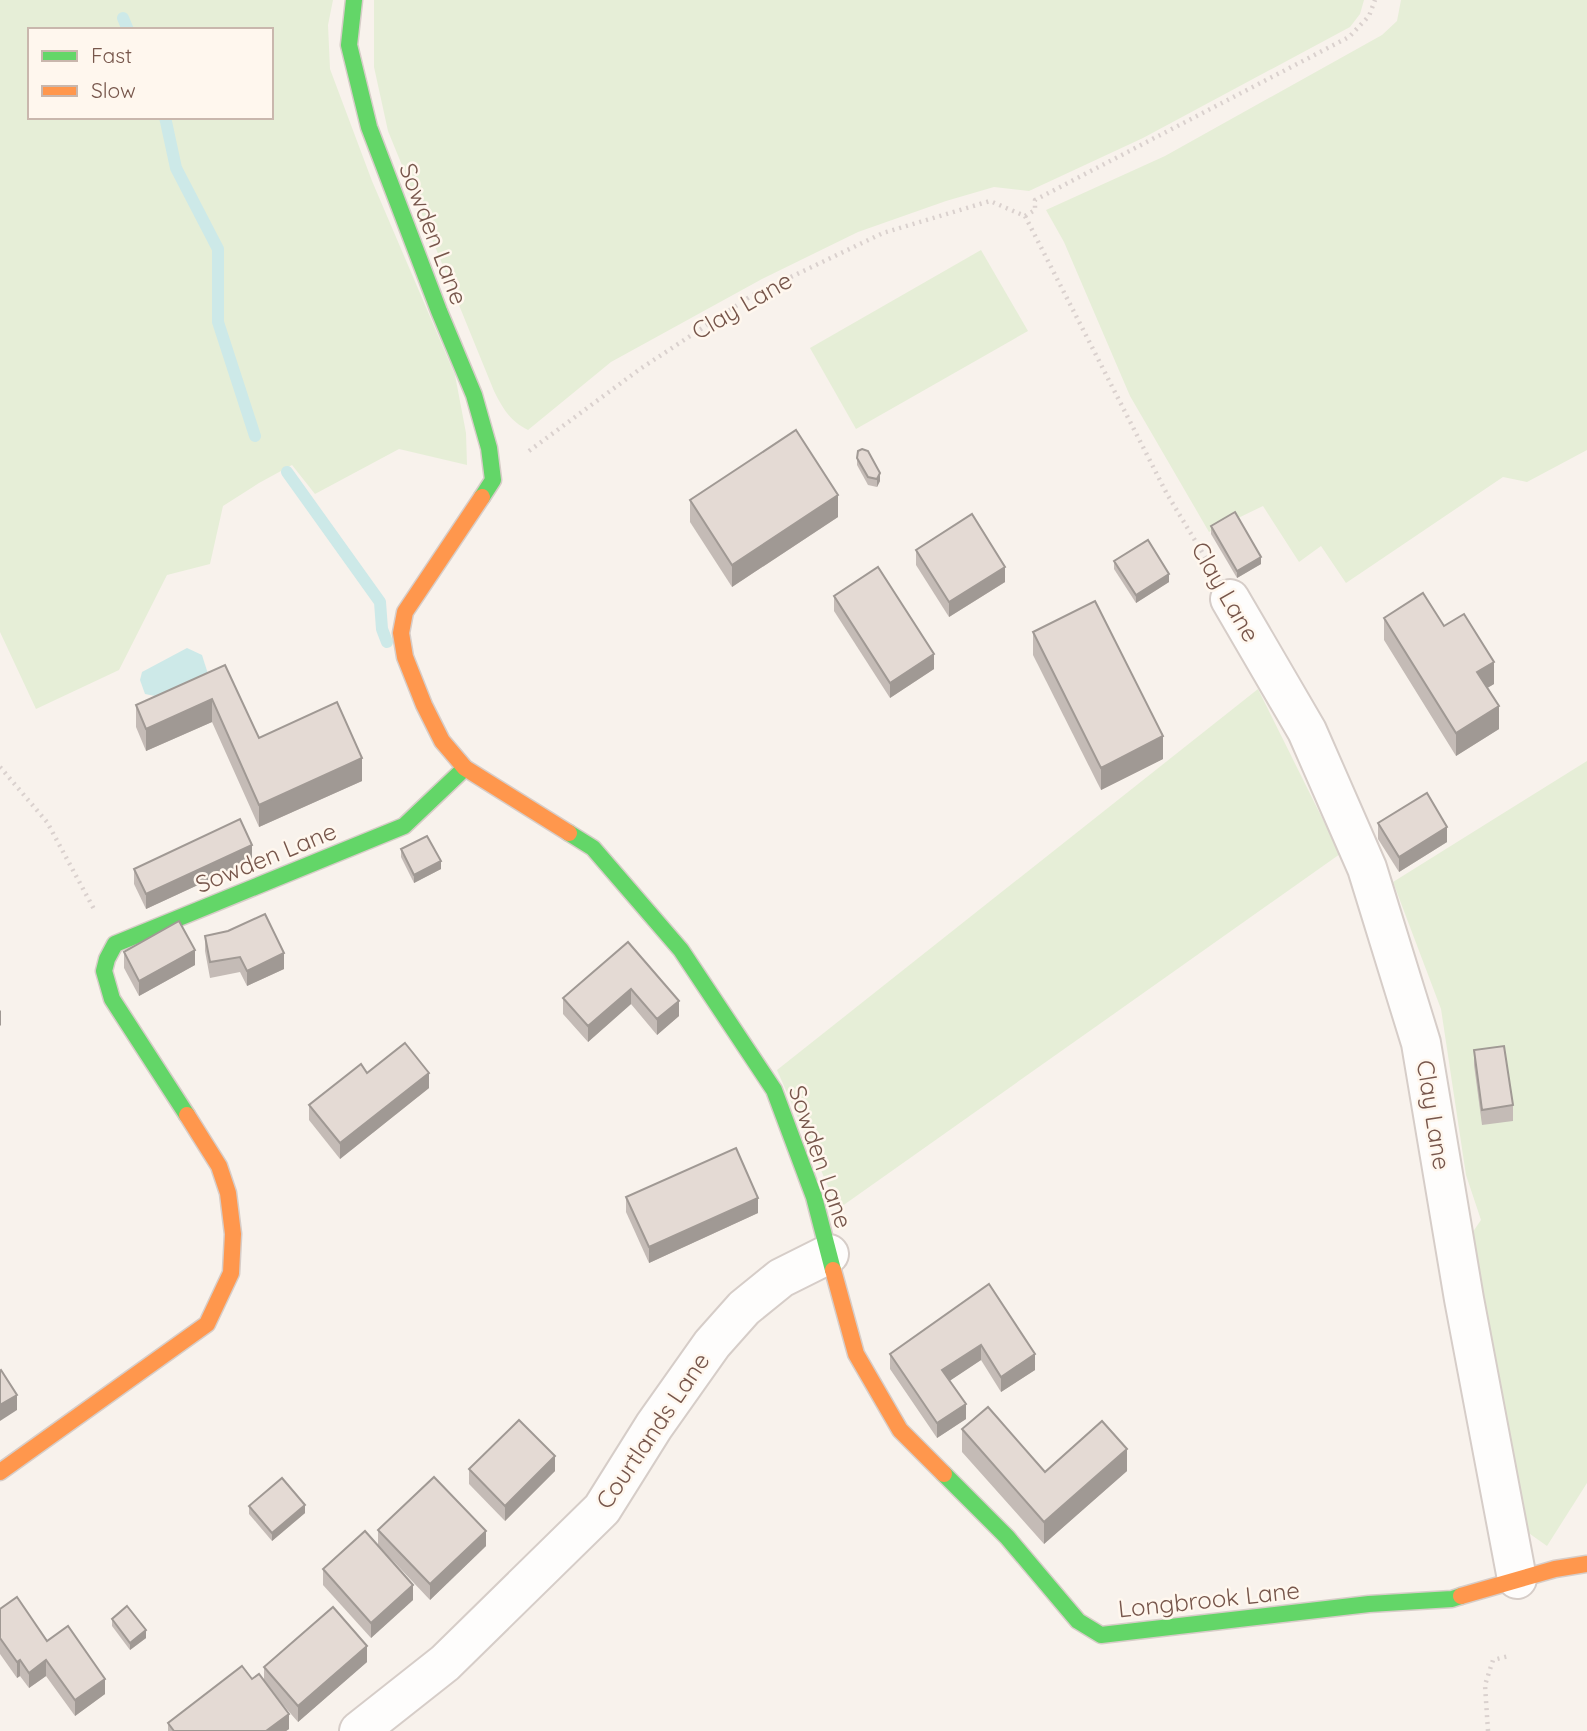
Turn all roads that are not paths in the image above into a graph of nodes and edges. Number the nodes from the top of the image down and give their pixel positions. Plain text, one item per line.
1 (354, 0) edge
2 (1230, 599) road end
3 (465, 768) junction
4 (829, 1254) junction
5 (0, 1472) edge
6 (1587, 1564) edge
7 (1517, 1579) junction
8 (359, 1731) edge

1 - 3 street, Sowden Lane
2 - 7 street, Clay Lane
3 - 4 street, Sowden Lane
3 - 5 street, Sowden Lane
4 - 7 street, Longbrook Lane
4 - 8 street, Courtlands Lane
6 - 7 street, Longbrook Lane

